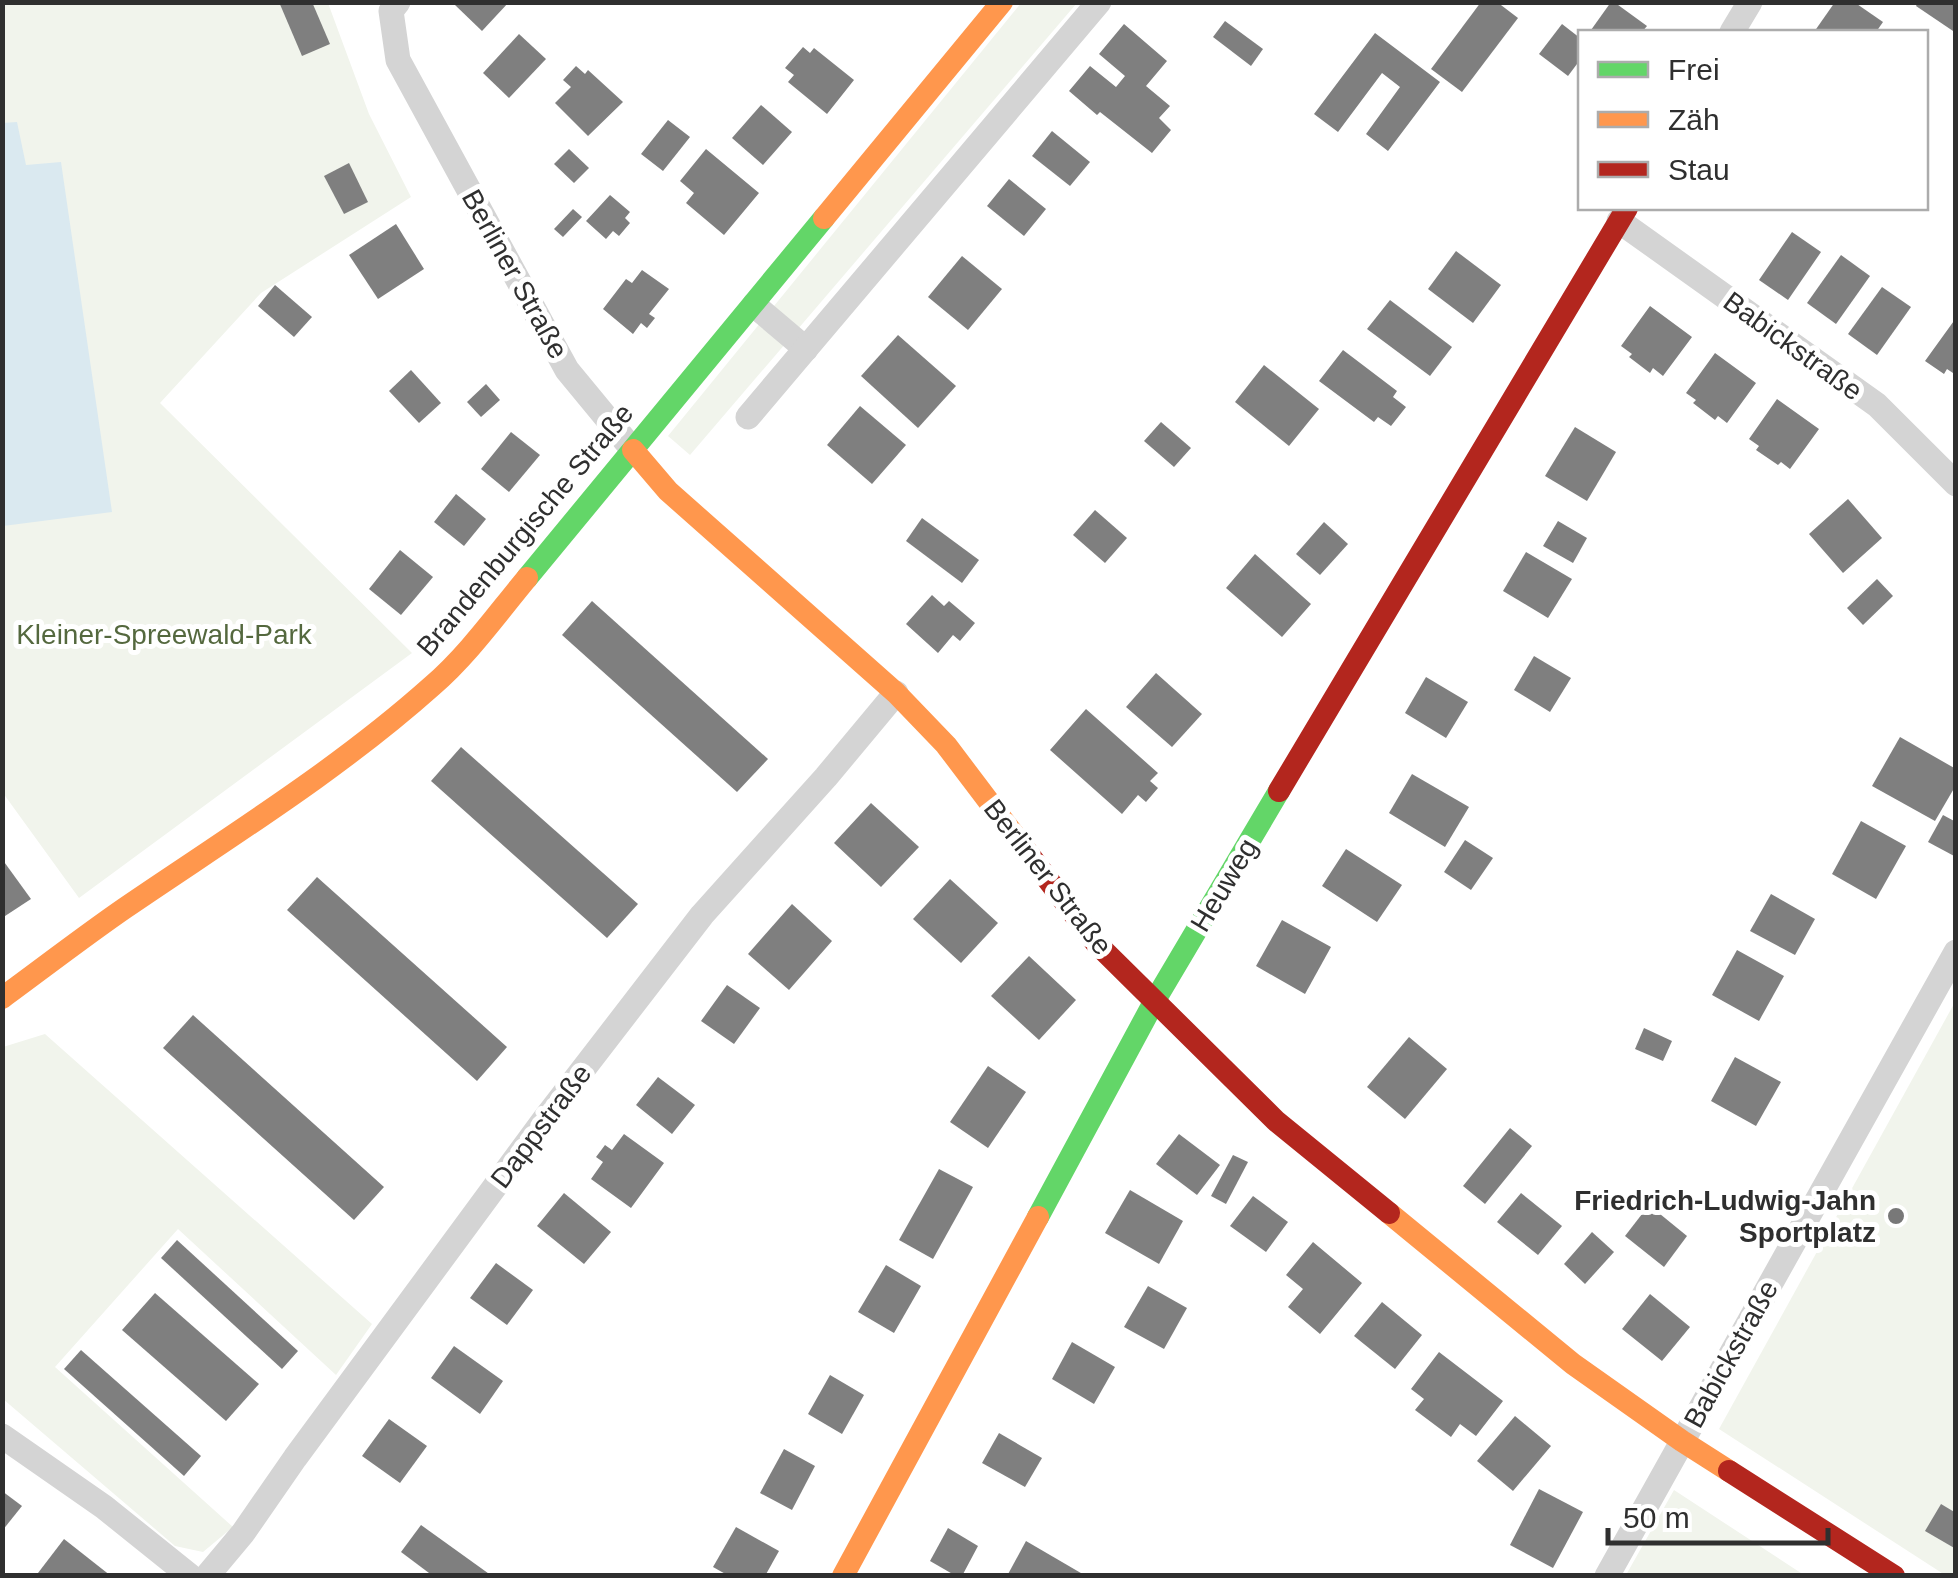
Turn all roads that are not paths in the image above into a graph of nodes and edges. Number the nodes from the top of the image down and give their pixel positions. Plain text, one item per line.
1 (1002, 2) edge
2 (1099, 2) edge
3 (1750, 2) edge
4 (395, 7) edge
5 (1733, 30) edge
6 (1623, 214) edge
7 (754, 305) junction
8 (806, 349) junction
9 (748, 417) dead end
10 (633, 450) junction
11 (1956, 484) edge
12 (896, 694) junction
13 (1956, 952) edge
14 (2, 998) edge
15 (1154, 1002) junction
16 (2, 1436) edge
17 (1682, 1441) junction
18 (190, 1576) edge
19 (208, 1576) edge
20 (843, 1576) edge
21 (1608, 1576) edge
22 (1894, 1576) edge

1 - 7 street, Brandenburgische Straße
2 - 8 street
3 - 5 street
4 - 10 street, Berliner Straße
6 - 11 street, Babickstraße
6 - 15 street, Heuweg
7 - 8 street
7 - 10 street, Brandenburgische Straße
8 - 9 street
10 - 12 street, Berliner Straße
10 - 14 street, Brandenburgische Straße
12 - 15 street, Berliner Straße
12 - 19 street, Dappstraße
13 - 17 street, Babickstraße
15 - 17 street, Berliner Straße
15 - 20 street, Heuweg
16 - 18 street
17 - 21 street, Babickstraße
17 - 22 street, Berliner Straße

